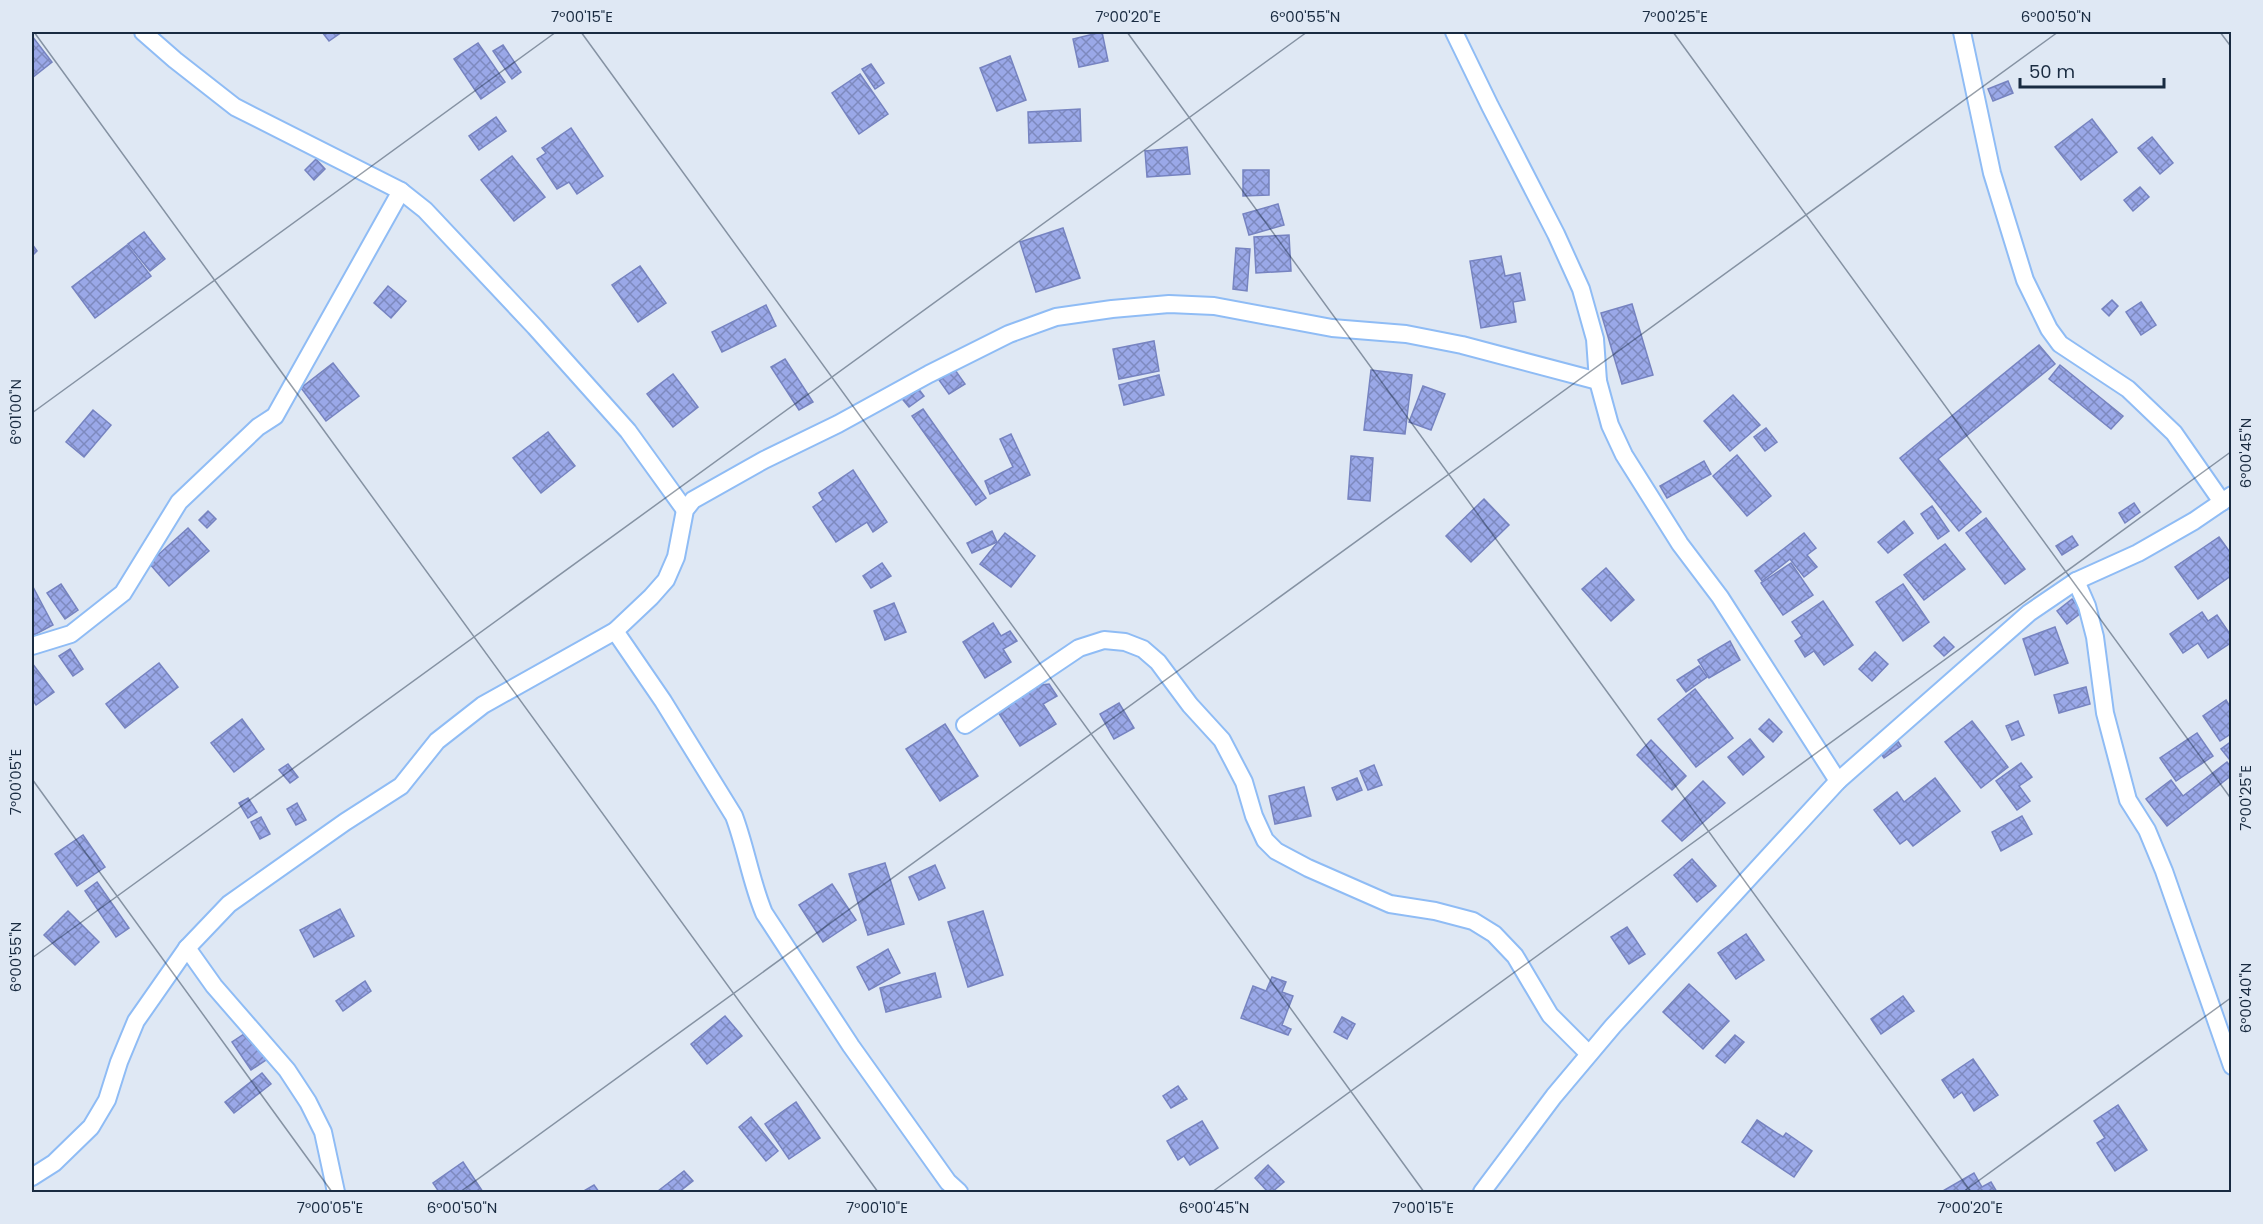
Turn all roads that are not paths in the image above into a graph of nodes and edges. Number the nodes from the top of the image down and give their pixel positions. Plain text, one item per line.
1 (142, 32) edge
2 (1454, 32) edge
3 (1962, 32) edge
4 (401, 191) junction
5 (1598, 381) junction
6 (2227, 498) edge
7 (685, 510) junction
8 (2102, 569) junction
9 (2076, 581) junction
10 (2087, 606) junction
11 (615, 631) junction
12 (32, 646) edge
13 (965, 725) dead end
14 (1838, 781) junction
15 (187, 948) junction
16 (1589, 1054) junction
17 (2231, 1065) edge
18 (32, 1177) edge
19 (336, 1192) edge
20 (959, 1192) edge
21 (1482, 1192) edge

1 - 4 street
2 - 5 street
3 - 6 street
4 - 7 street
4 - 12 street
5 - 7 street
5 - 14 street
6 - 8 street
7 - 11 street
8 - 9 street
8 - 10 street
9 - 10 street
9 - 14 street
10 - 17 street
11 - 15 street
11 - 20 street
13 - 16 street
14 - 16 street
15 - 18 street
15 - 19 street
16 - 21 street

